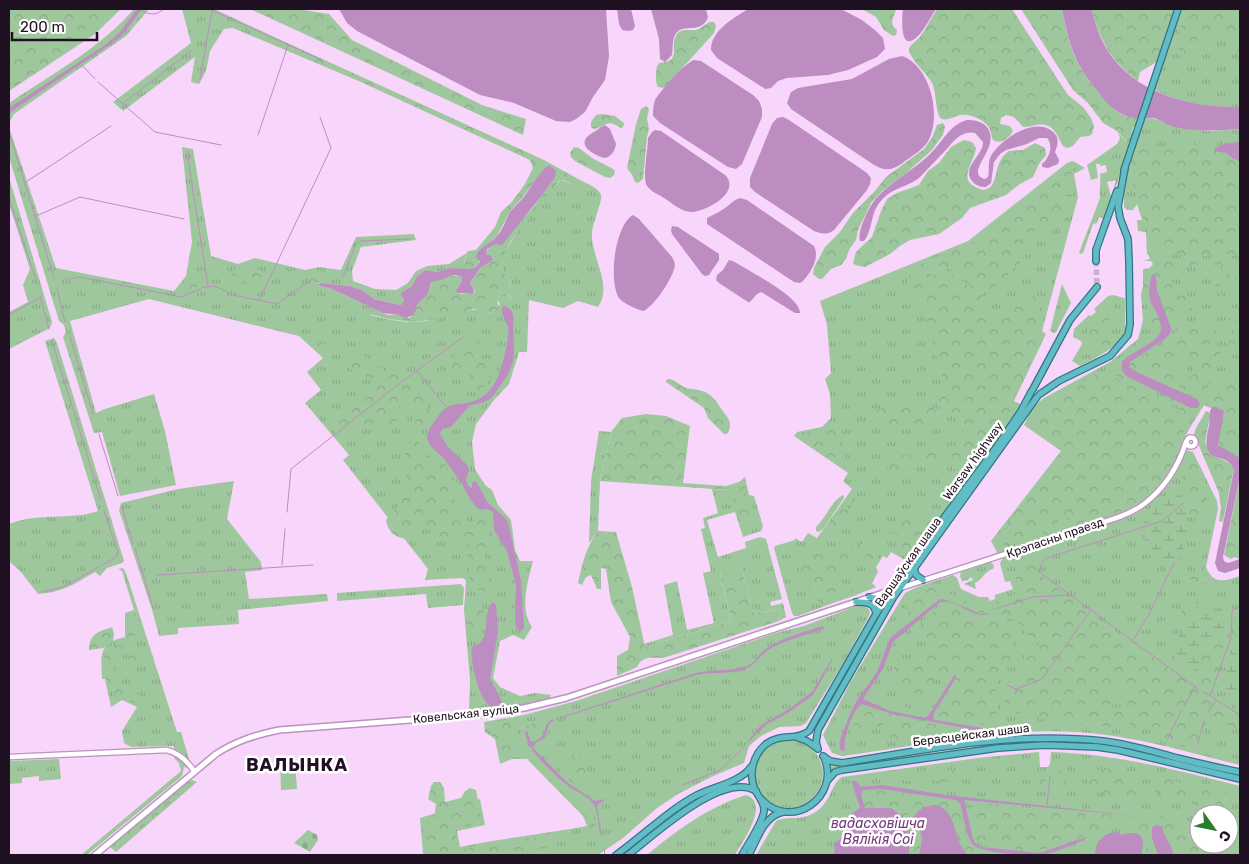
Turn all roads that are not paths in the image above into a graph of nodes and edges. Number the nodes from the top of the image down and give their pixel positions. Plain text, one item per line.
1 (1178, 9) edge
2 (1125, 168) junction
3 (1096, 261) tunnel mouth
4 (1097, 287) tunnel mouth
5 (1186, 442) junction
6 (1191, 447) junction
7 (1183, 452) junction
8 (945, 522) junction
9 (914, 568) junction
10 (923, 580) junction
11 (900, 588) junction
12 (892, 590) junction
13 (869, 597) junction
14 (856, 602) junction
15 (883, 603) junction
16 (884, 612) junction
17 (876, 614) junction
18 (794, 736) junction
19 (818, 749) junction
20 (823, 756) junction
21 (9, 757) edge
22 (754, 763) junction
23 (194, 771) junction
24 (1240, 772) edge
25 (1240, 779) edge
26 (827, 781) junction
27 (756, 791) junction
28 (760, 798) junction
29 (785, 812) junction
30 (95, 855) edge
31 (616, 855) edge
32 (628, 855) edge
33 (742, 855) edge
34 (749, 855) edge

1 - 2 highway, Варшаўская шаша
2 - 3 highway, Варшаўская шаша
2 - 8 highway, Варшаўская шаша
4 - 8 highway, Warsaw highway
5 - 6 street
5 - 6 street
5 - 7 street, Крэпасны праезд
6 - 7 street
7 - 10 street, Крэпасны праезд
8 - 9 highway, Варшаўская шаша
8 - 12 highway, Warsaw highway
9 - 10 highway
9 - 11 highway, Варшаўская шаша
10 - 11 street, Крэпасны праезд
11 - 12 street, Крэпасны праезд
11 - 16 highway, Варшаўская шаша
12 - 13 main road, Ковельская вуліца
12 - 15 highway, Варшаўская шаша
13 - 14 main road, Ковельская вуліца
13 - 15 highway
14 - 17 highway
14 - 23 main road, Ковельская вуліца
15 - 16 highway
15 - 17 highway, Варшаўская шаша
16 - 19 highway, Варшаўская шаша
17 - 18 highway, Варшаўская шаша
18 - 19 highway
18 - 22 highway, Варшаўская шаша
19 - 20 highway
20 - 24 highway, Берасцейская шаша
20 - 26 highway
21 - 23 street
22 - 27 highway
22 - 31 highway, Варшаўская шаша
23 - 30 main road, Ковельская вуліца
25 - 26 highway, Берасцейская шаша
26 - 29 highway
27 - 28 highway
27 - 32 highway
28 - 29 highway
28 - 33 highway
29 - 34 highway

